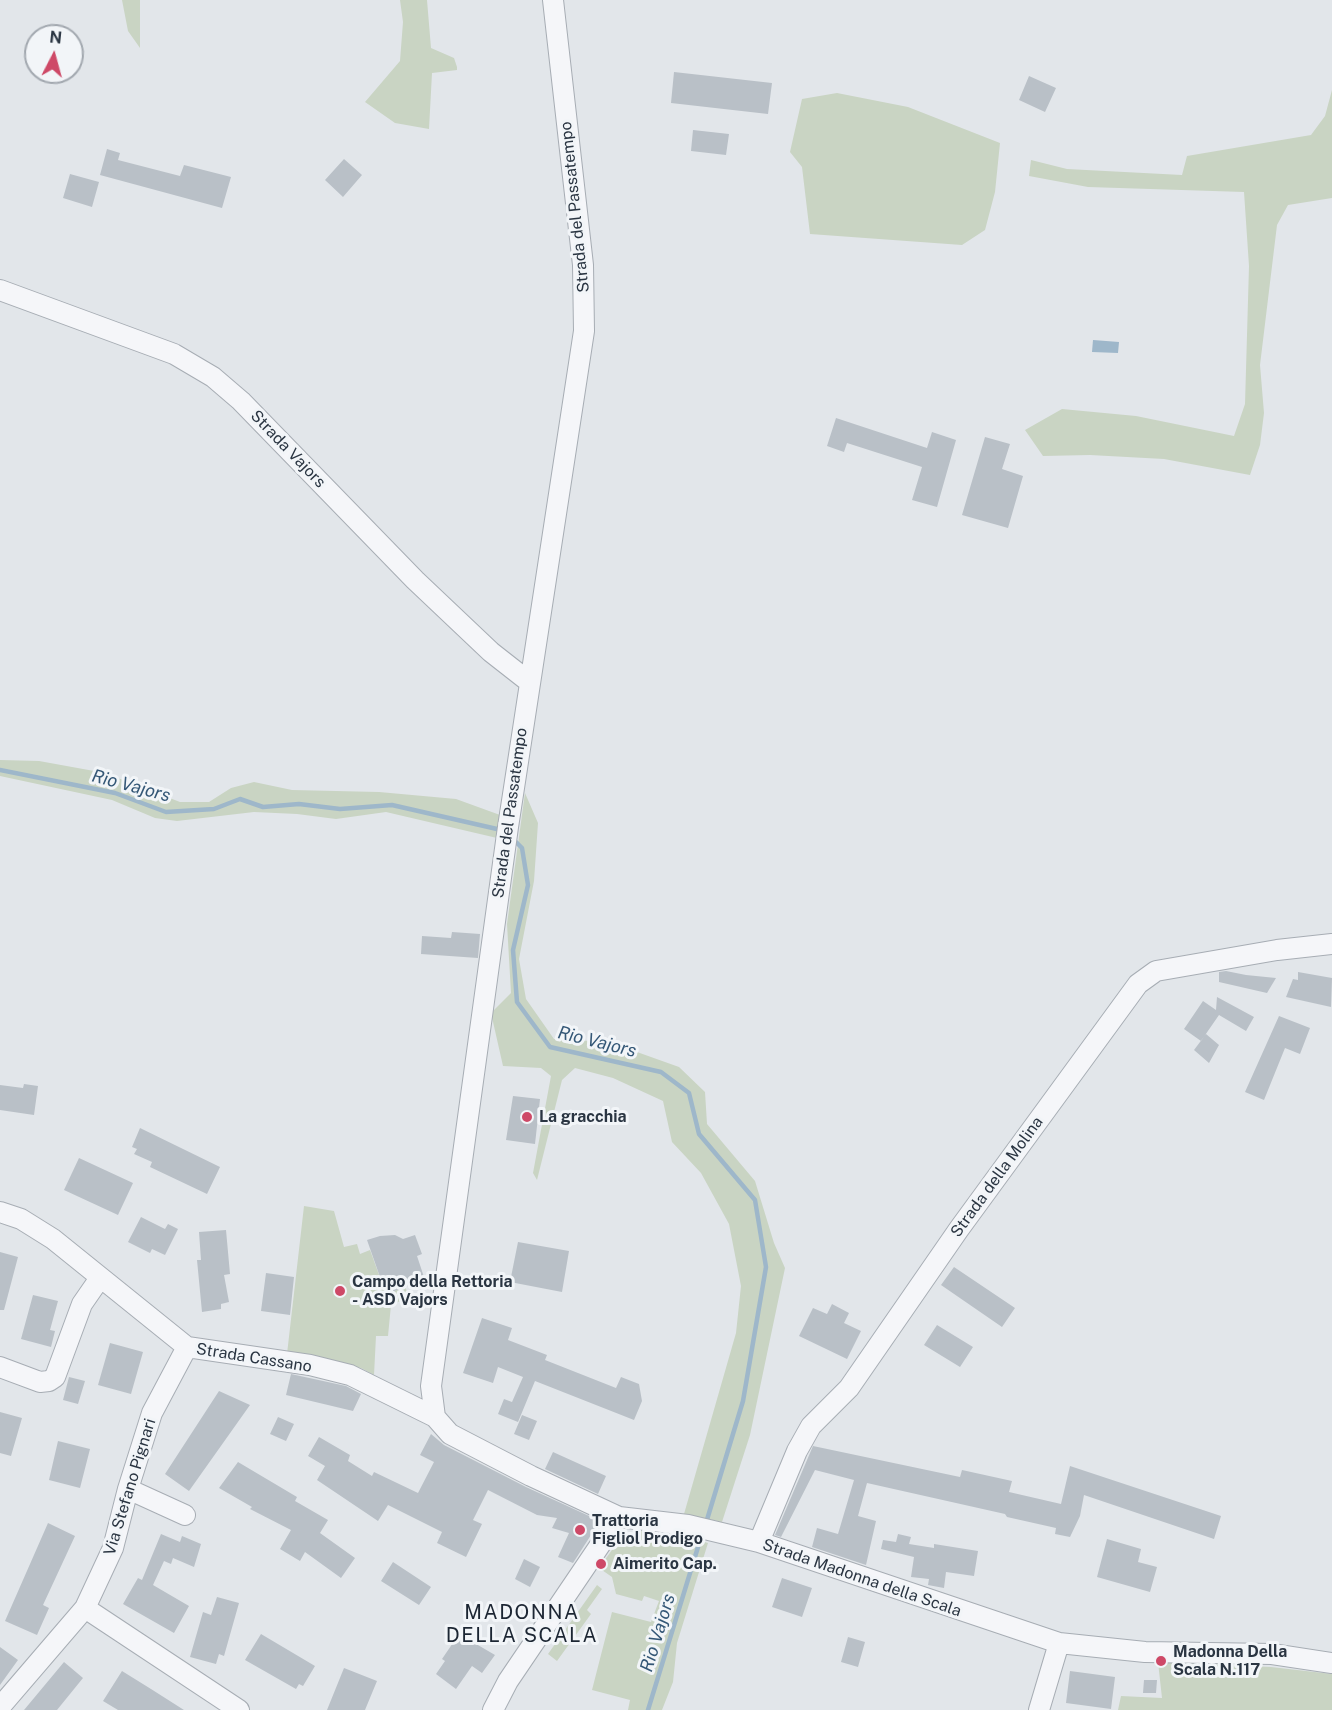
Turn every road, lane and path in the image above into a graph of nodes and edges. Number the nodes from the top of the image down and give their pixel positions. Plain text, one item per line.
1 (553, 0) edge
2 (0, 290) edge
3 (528, 681) junction
4 (1332, 944) edge
5 (0, 1212) edge
6 (99, 1278) junction
7 (187, 1347) junction
8 (0, 1367) edge
9 (435, 1417) junction
10 (128, 1489) junction
11 (185, 1515) dead end
12 (619, 1517) junction
13 (759, 1542) junction
14 (85, 1608) junction
15 (1059, 1643) junction
16 (1332, 1663) edge
17 (0, 1707) edge
18 (239, 1710) edge
19 (494, 1710) edge
20 (1039, 1710) edge

1 - 3 street, Strada del Passatempo
2 - 3 street, Strada Vajors
3 - 9 street, Strada del Passatempo
4 - 13 street, Strada della Molina
5 - 6 street, Strada Cassano
6 - 7 street, Strada Cassano
6 - 8 street
7 - 9 street, Strada Cassano
7 - 10 street, Via Stefano Pignari
9 - 12 street
10 - 11 street
10 - 14 street, Via Stefano Pignari
12 - 13 street, Strada Madonna della Scala
12 - 19 street
13 - 15 street, Strada Madonna della Scala
14 - 17 street, Via Stefano Pignari
14 - 18 street
15 - 16 street, Strada Madonna della Scala
15 - 20 street

